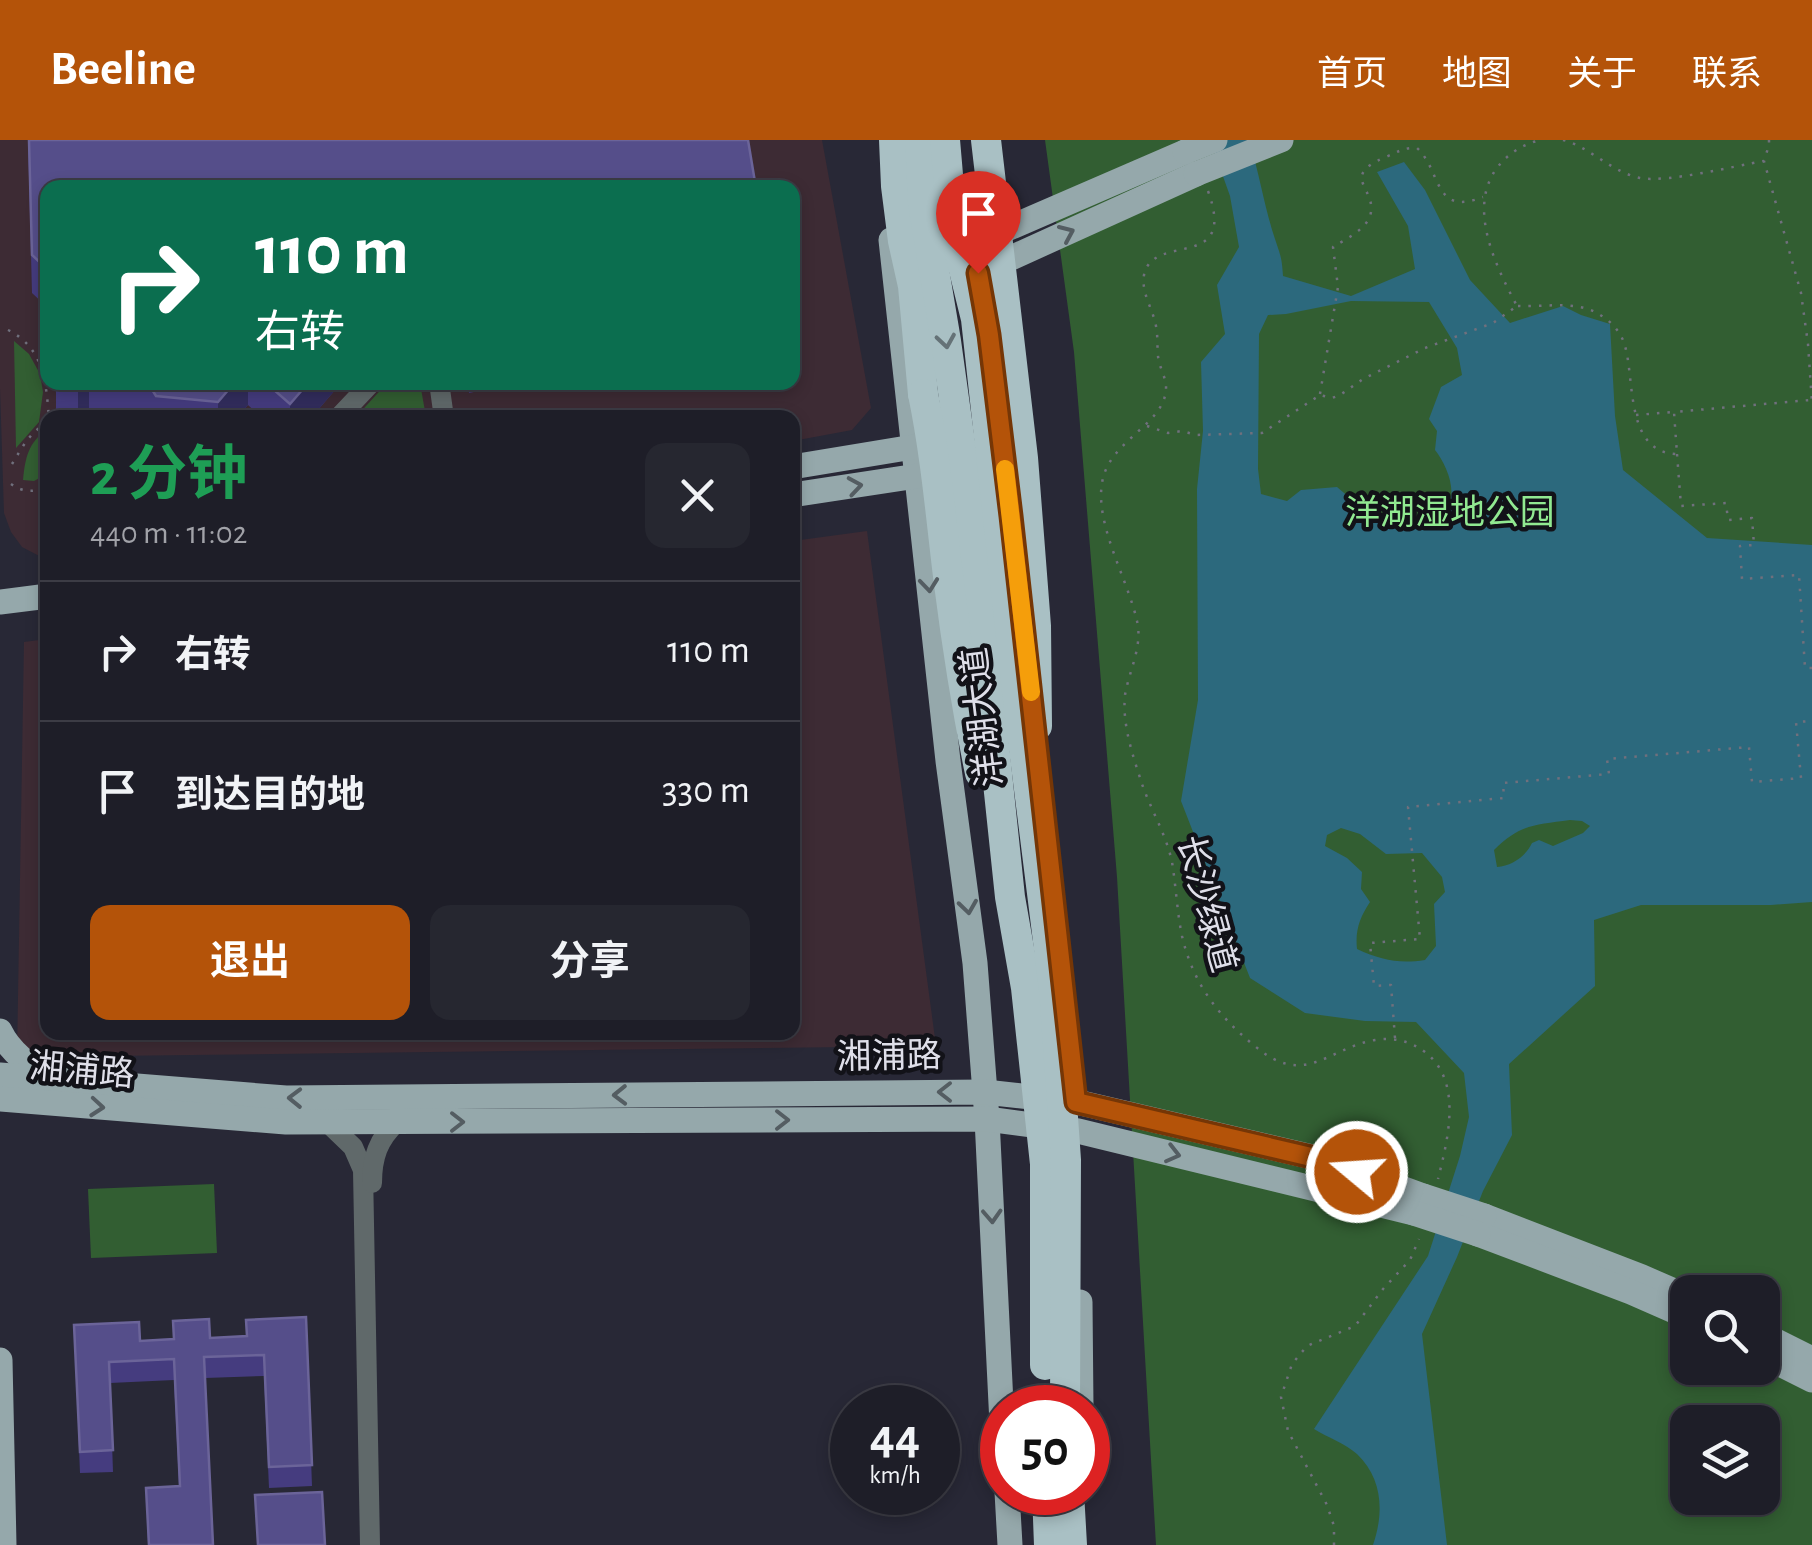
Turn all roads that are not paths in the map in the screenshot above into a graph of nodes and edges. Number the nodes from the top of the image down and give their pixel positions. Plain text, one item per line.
1 (879, 140) edge
2 (894, 140) edge
3 (920, 140) edge
4 (945, 140) edge
5 (954, 140) edge
6 (986, 140) edge
7 (1215, 140) edge
8 (1281, 140) edge
9 (1196, 172) junction
10 (970, 245) junction
11 (978, 273) junction
12 (364, 390) edge
13 (346, 410) edge
14 (913, 447) junction
15 (800, 466) edge
16 (917, 476) junction
17 (800, 494) edge
18 (40, 597) edge
19 (0, 602) edge
20 (40, 610) edge
21 (0, 614) edge
22 (1010, 897) junction
23 (1045, 909) junction
24 (0, 1031) edge
25 (0, 1075) edge
26 (49, 1079) junction
27 (985, 1092) junction
28 (0, 1099) edge
29 (1076, 1102) junction
30 (987, 1119) junction
31 (328, 1122) junction
32 (397, 1122) junction
33 (1078, 1131) junction
34 (1425, 1203) junction
35 (1481, 1225) junction
36 (1670, 1289) edge
37 (1670, 1309) edge
38 (1780, 1343) edge
39 (0, 1360) edge
40 (1812, 1360) edge
41 (1780, 1364) edge
42 (1812, 1380) edge
43 (1000, 1385) edge
44 (1045, 1385) edge
45 (1065, 1385) edge
46 (1081, 1385) edge
47 (1008, 1515) edge
48 (1048, 1515) edge
49 (1070, 1515) edge
50 (1082, 1515) edge
51 (4, 1545) edge
52 (370, 1545) edge
53 (379, 1545) edge
54 (1010, 1545) edge
55 (1049, 1545) edge
56 (1072, 1545) edge
57 (1082, 1545) edge

1 - 14 main road, 洋湖大道
2 - 22 highway, bridge
3 -> 22 highway, 洋湖大道, bridge
4 - 23 highway, 洋湖大道, bridge
5 - 10 main road
6 - 23 highway, bridge
7 - 9 main road, bridge
8 - 9 main road, bridge
9 - 10 main road
11 -> 9 main road
10 - 11 main road
11 - 29 main road
12 - 13 street
14 - 15 main road
14 - 16 main road, 洋湖大道
17 -> 16 main road
16 -> 27 main road, 洋湖大道
18 - 19 main road
20 - 21 main road
22 - 44 highway, 洋湖大道, bridge
23 - 45 highway, 洋湖大道, bridge
24 - 26 main road
25 - 26 main road, 湘浦路
27 -> 26 main road, 湘浦路
27 - 29 main road, 湘浦路
27 - 30 main road, 洋湖大道
28 -> 31 main road, 湘浦路
29 - 33 main road
29 - 34 main road, 湘浦路
32 -> 30 main road, 湘浦路
30 - 33 main road, 湘浦路
30 -> 43 main road, 洋湖大道
31 - 32 main road, 湘浦路
31 - 52 street
32 - 53 street
33 -> 34 main road, 湘浦路
33 - 46 main road
34 - 35 main road, 湘浦路, bridge
35 - 36 main road, 湘浦路
35 - 37 main road, 湘浦路
38 - 40 main road
39 - 51 main road
41 - 42 main road
47 - 54 main road
48 - 55 highway
49 - 56 highway
50 - 57 main road

